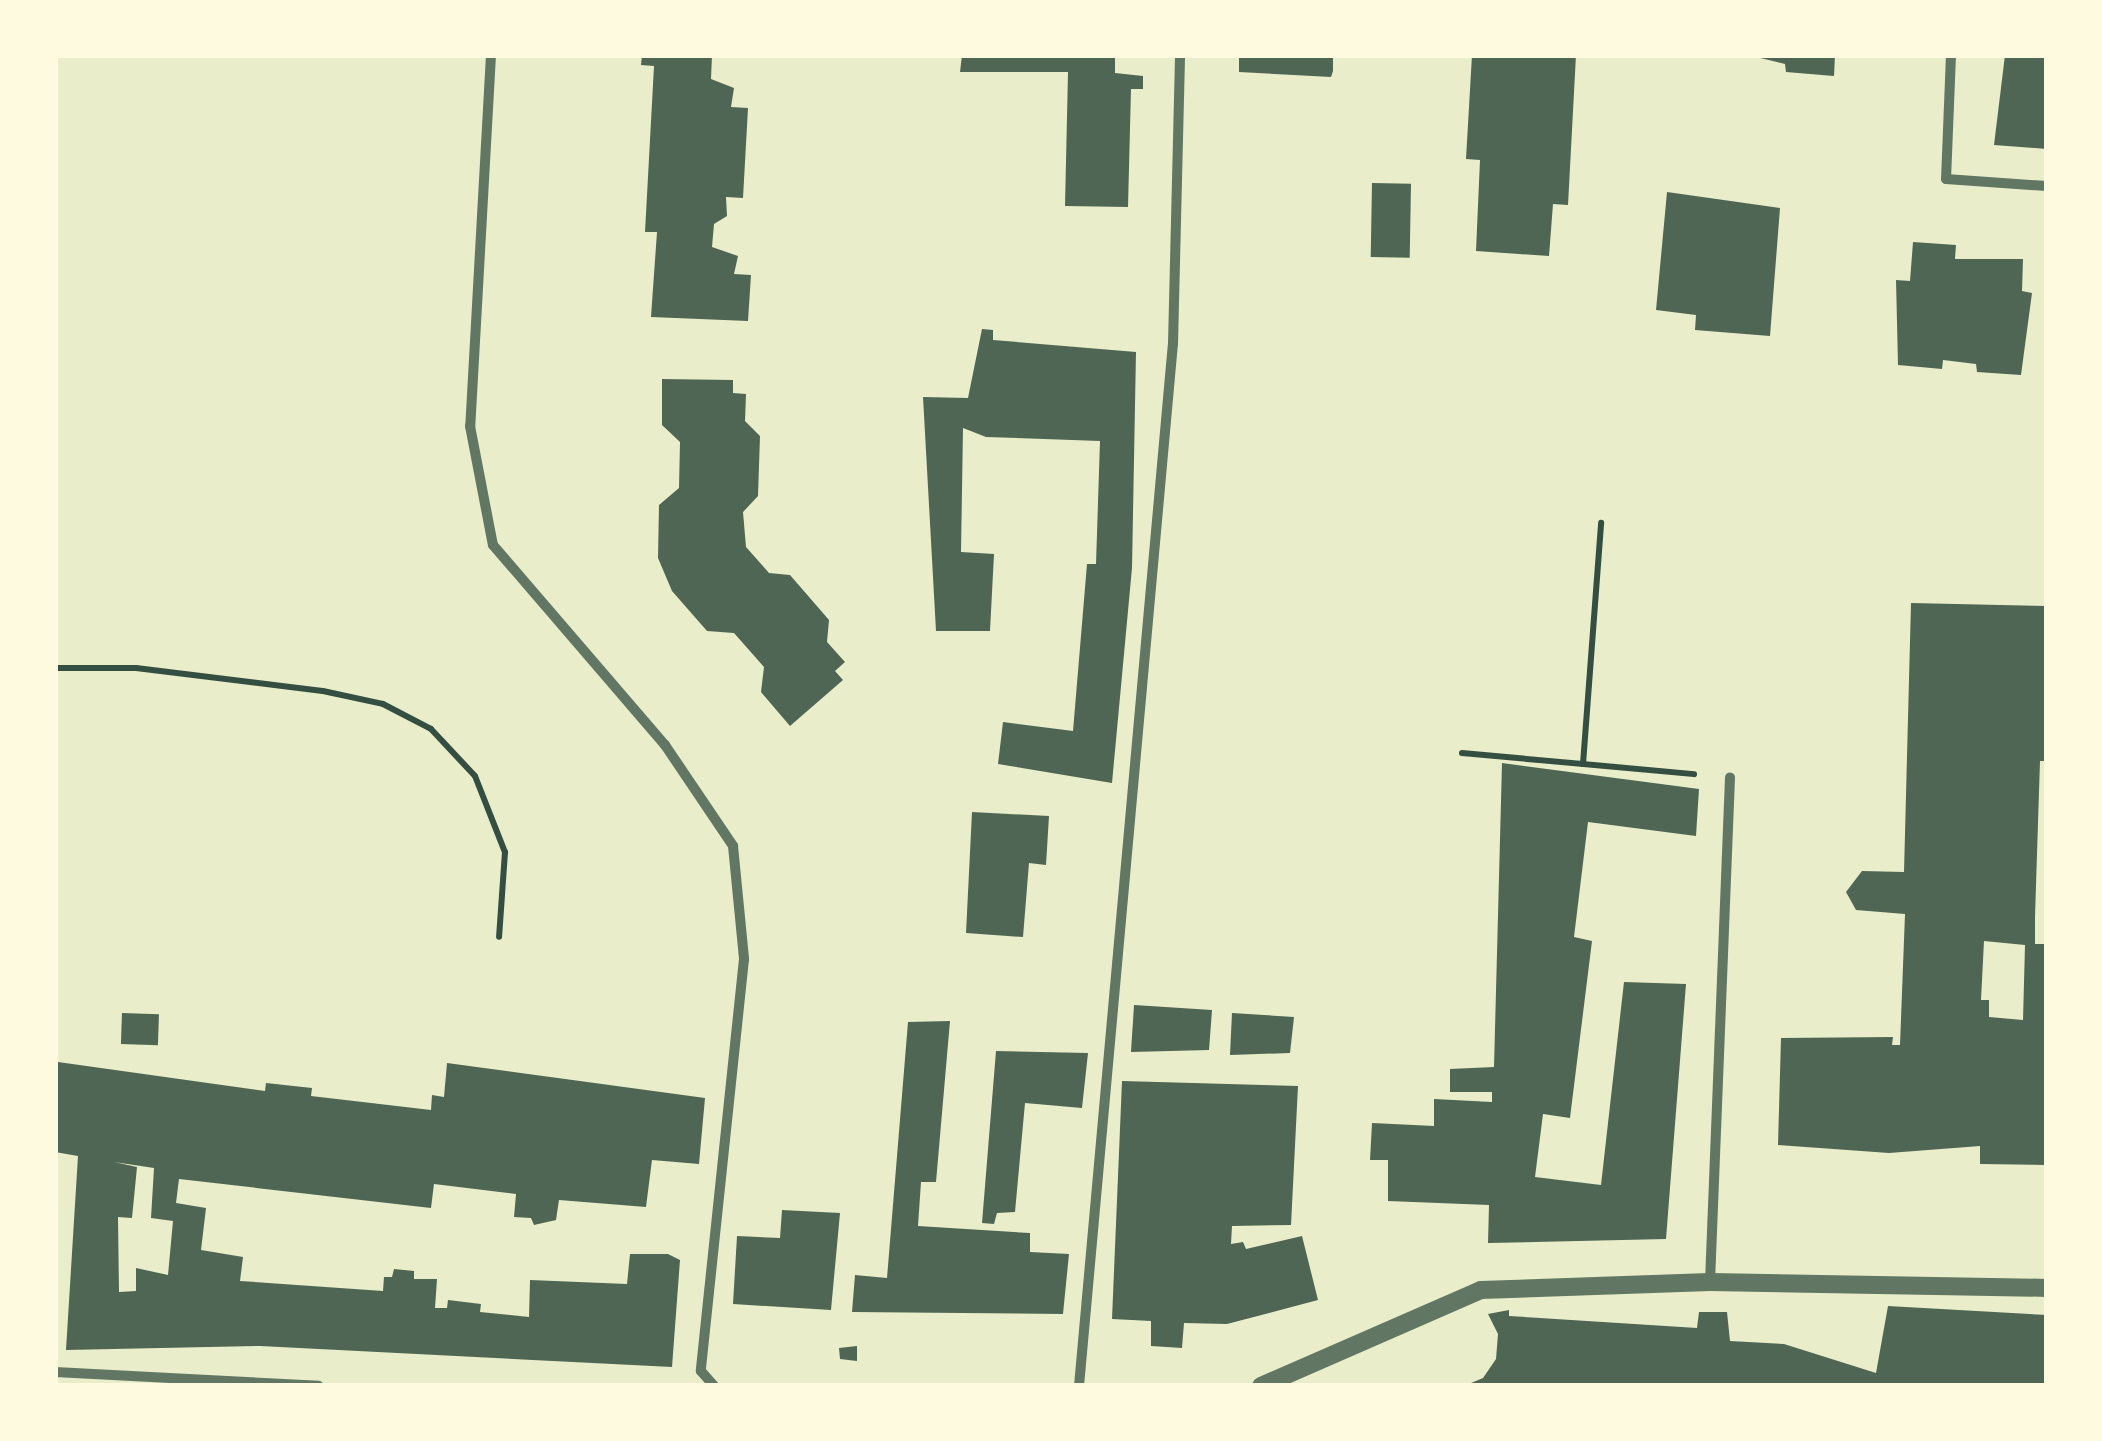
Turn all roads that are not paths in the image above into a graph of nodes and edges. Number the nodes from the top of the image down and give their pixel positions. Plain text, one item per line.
1 (491, 55) edge
2 (1180, 55) edge
3 (1951, 55) edge
4 (2047, 186) edge
5 (1730, 777) road end
6 (1710, 1282) junction
7 (2047, 1288) edge
8 (55, 1372) edge
9 (1272, 1385) edge
10 (319, 1386) edge
11 (714, 1386) edge
12 (1079, 1386) edge

1 - 11 street
2 - 12 street
3 - 4 street
5 - 6 street
6 - 7 street
6 - 9 street
8 - 10 street

